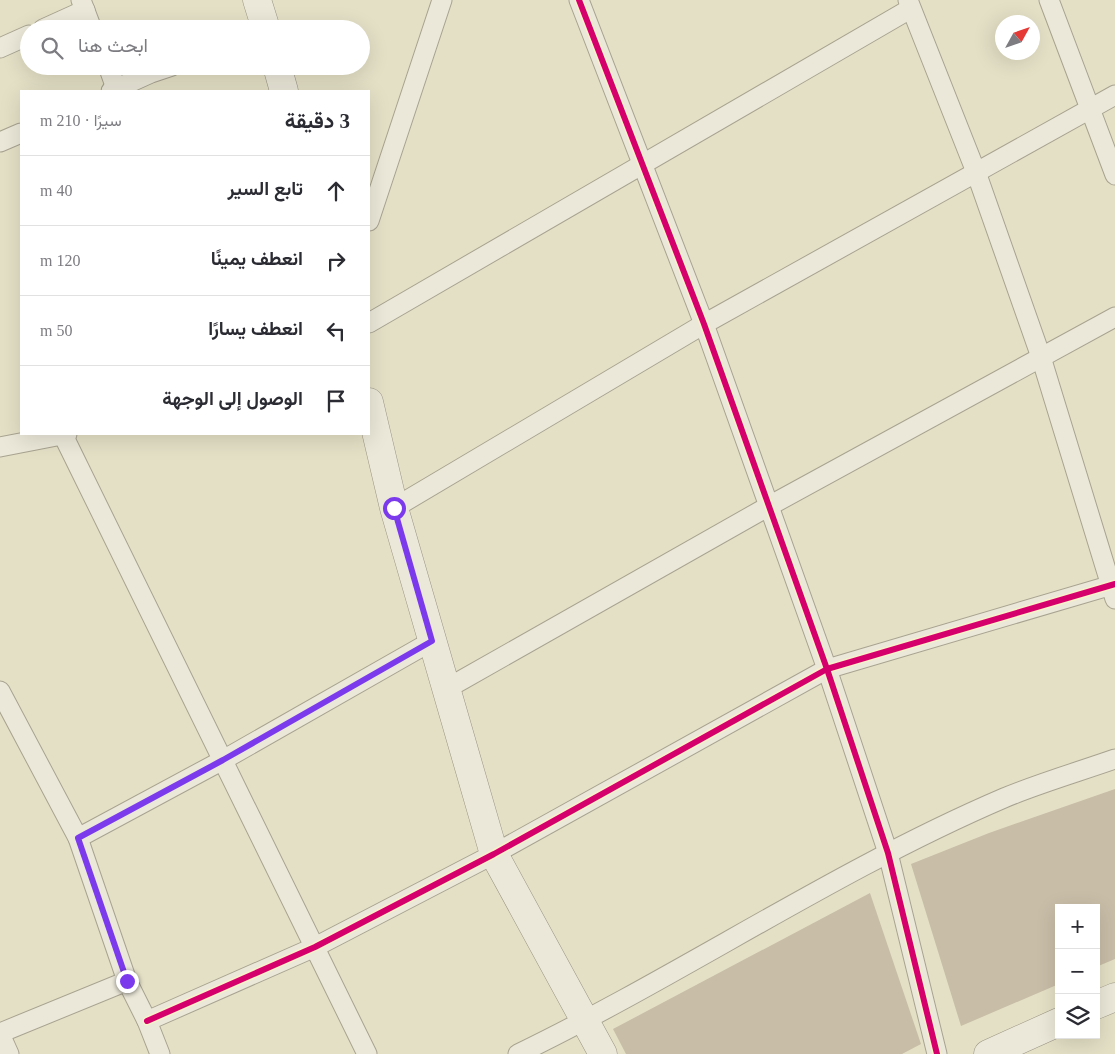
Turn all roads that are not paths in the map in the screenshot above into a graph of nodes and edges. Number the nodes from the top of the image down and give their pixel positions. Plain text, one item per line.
1 (257, 0) edge
2 (579, 0) edge
3 (1049, 0) edge
4 (445, 3) edge
5 (83, 5) edge
6 (909, 5) edge
7 (58, 20) edge
8 (89, 20) edge
9 (263, 20) edge
10 (20, 39) edge
11 (0, 48) edge
12 (111, 75) edge
13 (147, 75) edge
14 (280, 75) edge
15 (115, 90) edge
16 (284, 90) edge
17 (1115, 95) edge
18 (1090, 109) junction
19 (20, 133) edge
20 (0, 142) edge
21 (642, 164) junction
22 (976, 172) junction
23 (1115, 175) edge
24 (370, 218) edge
25 (1115, 317) edge
26 (370, 322) edge
27 (704, 324) junction
28 (1041, 357) junction
29 (370, 406) edge
30 (60, 435) edge
31 (65, 435) edge
32 (0, 447) edge
33 (769, 506) junction
34 (394, 508) junction
35 (1114, 589) edge
36 (432, 641) junction
37 (827, 669) junction
38 (446, 689) junction
39 (0, 691) edge
40 (1115, 759) edge
41 (223, 760) junction
42 (78, 838) junction
43 (888, 853) junction
44 (494, 854) junction
45 (315, 947) junction
46 (127, 981) junction
47 (1115, 997) edge
48 (1100, 1003) edge
49 (147, 1021) junction
50 (586, 1021) junction
51 (1055, 1024) edge
52 (0, 1034) edge
53 (9, 1054) edge
54 (160, 1054) edge
55 (367, 1054) edge
56 (518, 1054) edge
57 (603, 1054) edge
58 (937, 1054) edge
59 (988, 1054) edge

1 - 9 street
2 - 21 street
3 - 18 street
4 - 24 street
5 - 7 street
5 - 8 street
6 - 21 street
6 - 22 street
10 - 11 street
12 - 15 street
13 - 15 street
14 - 16 street
17 - 18 street
18 - 22 street
18 - 23 street
19 - 20 street
21 - 26 street
21 - 27 street
22 - 27 street
22 - 28 street
25 - 28 street
27 - 33 street
27 - 34 street
28 - 33 street
28 - 35 street
29 - 34 street
30 - 32 street
31 - 41 street
33 - 37 street
33 - 38 street
34 - 36 street
35 - 37 street
36 - 38 street
36 - 41 street
37 - 43 street
37 - 44 street
38 - 44 street
39 - 42 street
40 - 43 street
41 - 42 street
41 - 45 street
42 - 46 street
43 - 50 street
43 - 58 street
44 - 45 street
44 - 50 street
45 - 49 street
45 - 55 street
46 - 49 street
46 - 52 street
47 - 48 street
49 - 54 street
50 - 56 street
50 - 57 street
51 - 59 street
52 - 53 street

